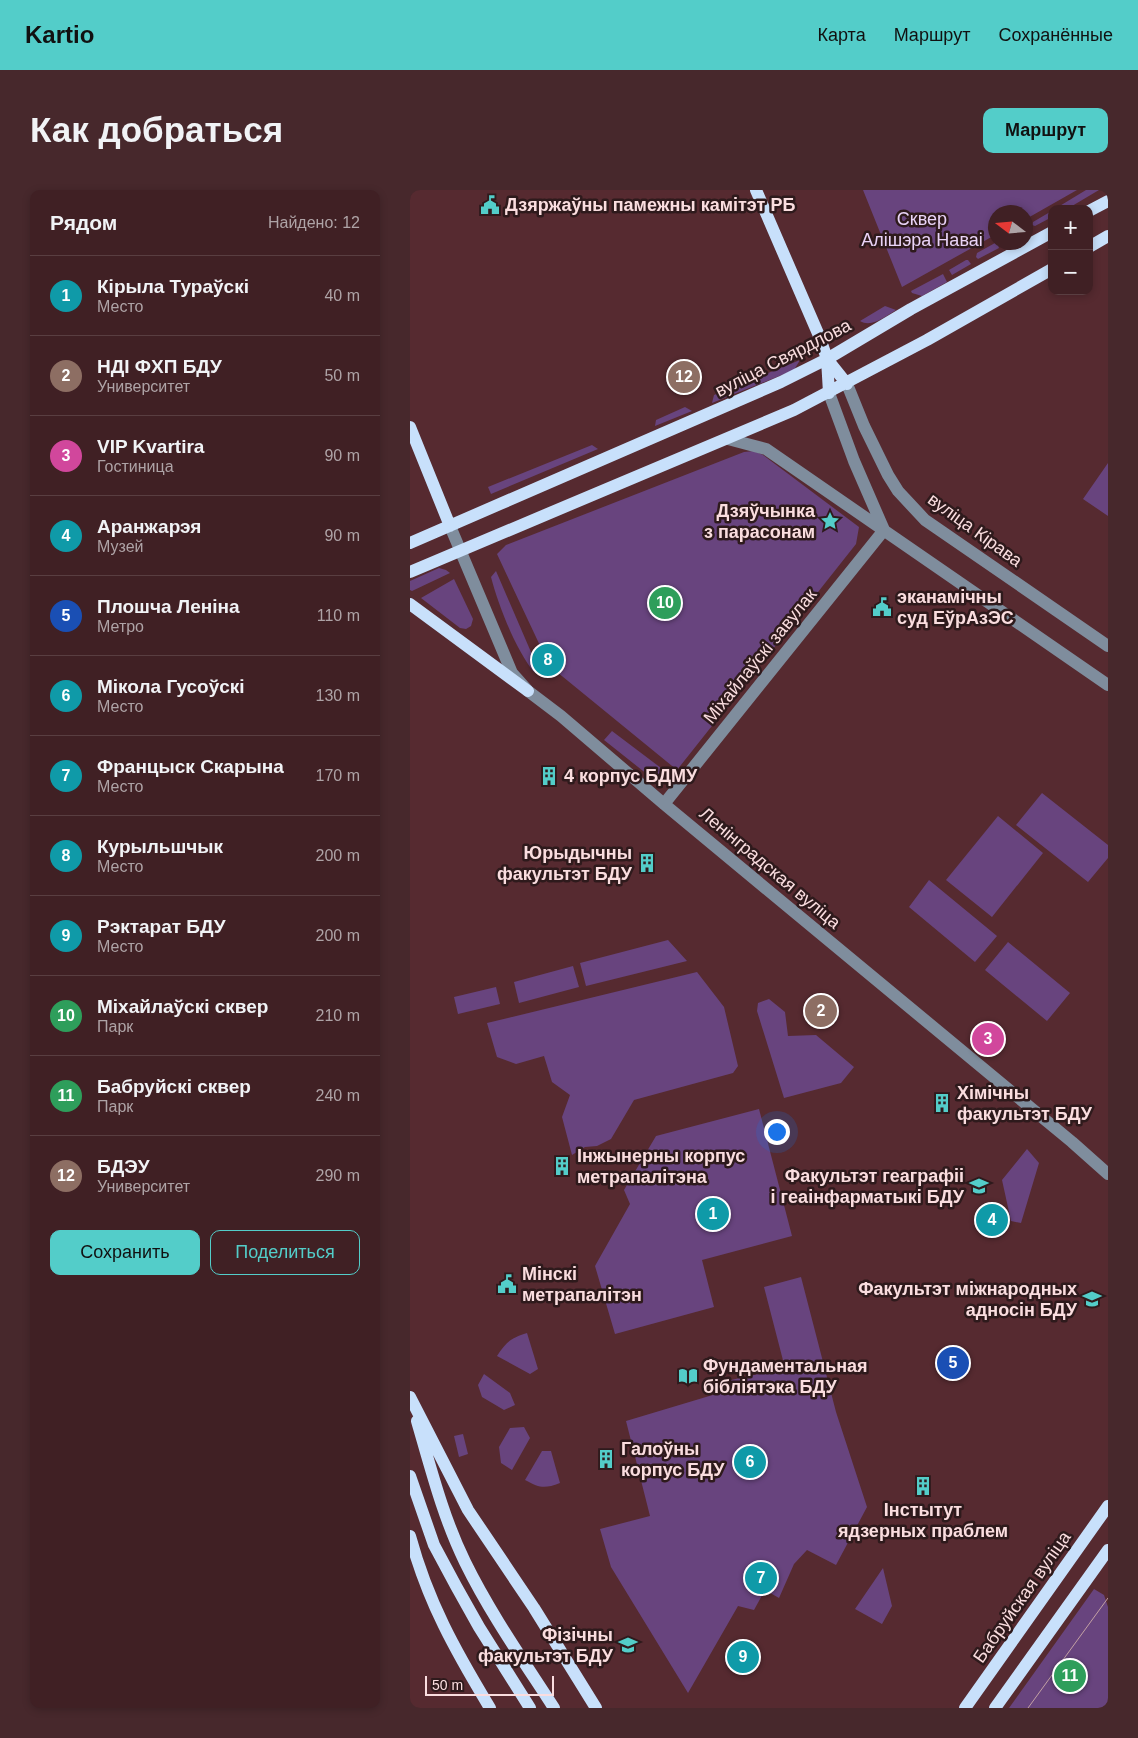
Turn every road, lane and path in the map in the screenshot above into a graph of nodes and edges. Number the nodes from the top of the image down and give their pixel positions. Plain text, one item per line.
1 (756, 190) edge
2 (1108, 201) edge
3 (1093, 209) edge
4 (1048, 234) edge
5 (1108, 236) edge
6 (1093, 245) edge
7 (1048, 271) edge
8 (827, 358) junction
9 (847, 384) junction
10 (829, 393) junction
11 (410, 426) edge
12 (728, 439) junction
13 (450, 526) junction
14 (884, 530) junction
15 (410, 543) edge
16 (461, 551) junction
17 (410, 572) edge
18 (410, 604) edge
19 (1108, 646) edge
20 (1108, 685) edge
21 (528, 691) junction
22 (664, 804) junction
23 (1108, 1174) edge
24 (410, 1398) edge
25 (410, 1476) edge
26 (1108, 1506) edge
27 (410, 1536) edge
28 (1108, 1550) edge
29 (490, 1708) edge
30 (530, 1708) edge
31 (554, 1708) edge
32 (596, 1708) edge
33 (965, 1708) edge
34 (995, 1708) edge

1 - 8 main road, вуліца Кірава
2 - 3 main road
4 - 8 main road, вуліца Свярдлова
5 - 6 main road
7 - 9 main road
8 - 9 main road, вуліца Кірава
8 - 10 main road, вуліца Кірава
8 - 13 main road, вуліца Свярдлова
9 - 10 main road
9 - 19 street, вуліца Кірава
10 - 12 main road
10 - 14 street, вуліца Кірава
11 - 13 main road
12 - 14 street
12 - 16 main road
13 - 15 main road, вуліца Свярдлова
13 - 16 street, Ленінградская вуліца
14 - 20 street
14 - 22 street, Міхайлаўскі завулак
16 - 17 main road
16 - 21 street, Ленінградская вуліца
18 - 21 main road
21 - 22 street, Ленінградская вуліца
22 - 23 street, Ленінградская вуліца
24 - 31 main road
24 - 32 main road
25 - 30 main road
26 - 33 main road, Бабруйская вуліца
27 - 29 main road
28 - 34 main road

